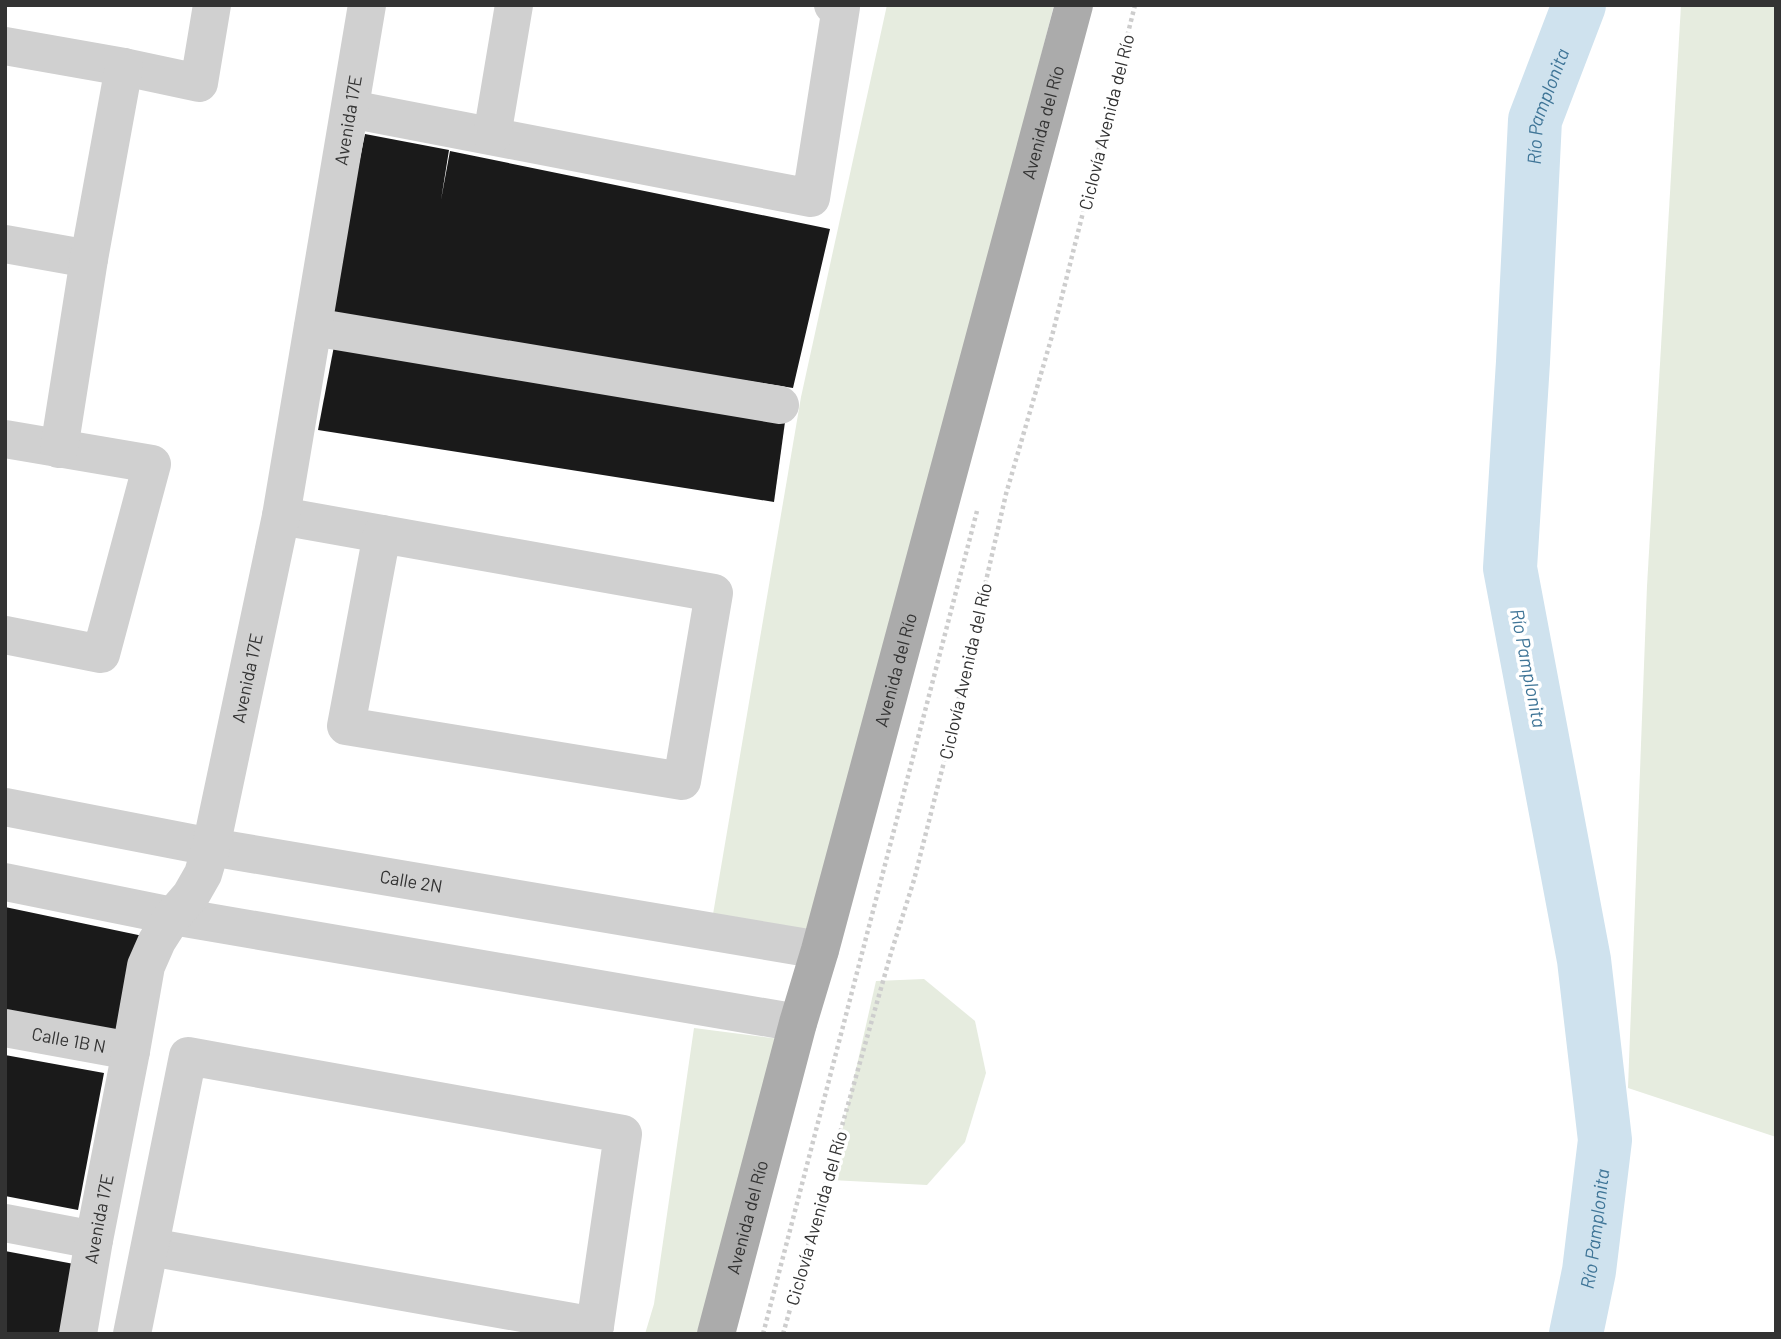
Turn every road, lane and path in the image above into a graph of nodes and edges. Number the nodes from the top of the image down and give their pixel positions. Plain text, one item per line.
1 (212, 5) edge
2 (367, 5) edge
3 (514, 5) edge
4 (833, 5) edge
5 (1074, 5) edge
6 (1135, 5) edge
7 (5, 46) edge
8 (124, 67) junction
9 (350, 109) junction
10 (492, 136) junction
11 (5, 244) edge
12 (89, 259) junction
13 (313, 327) junction
14 (780, 405) dead end
15 (5, 439) edge
16 (59, 449) junction
17 (978, 507) dead end
18 (281, 516) junction
19 (382, 534) junction
20 (5, 635) edge
21 (5, 807) edge
22 (211, 847) junction
23 (5, 883) edge
24 (173, 916) junction
25 (820, 950) junction
26 (798, 1023) junction
27 (5, 1028) edge
28 (131, 1051) junction
29 (5, 1223) edge
30 (94, 1240) junction
31 (150, 1247) junction
32 (594, 1330) edge
33 (78, 1334) edge
34 (132, 1334) edge
35 (716, 1334) edge
36 (763, 1334) edge
37 (783, 1334) edge

1 - 8 street
2 - 9 street, Avenida 17E
3 - 10 street
4 - 10 street
5 - 25 main road, Avenida del Río
6 - 37 path, Ciclovía Avenida del Río
7 - 8 street
8 - 12 street
9 - 10 street
9 - 13 street, Avenida 17E
11 - 12 street
12 - 16 street
13 - 14 street
13 - 18 street, Avenida 17E
15 - 16 street
16 - 20 street
17 - 36 path
18 - 19 street
18 - 22 street, Avenida 17E
19 - 19 street
21 - 22 street, Calle 2N
22 - 24 street, Avenida 17E
22 - 25 street, Calle 2N
23 - 24 street
24 - 26 street
24 - 28 street, Avenida 17E
25 - 26 main road, Avenida del Río
26 - 35 main road, Avenida del Río
27 - 28 street, Calle 1B N
28 - 30 street, Avenida 17E
29 - 30 street
30 - 33 street, Avenida 17E
31 - 32 street
31 - 32 street
31 - 34 street

